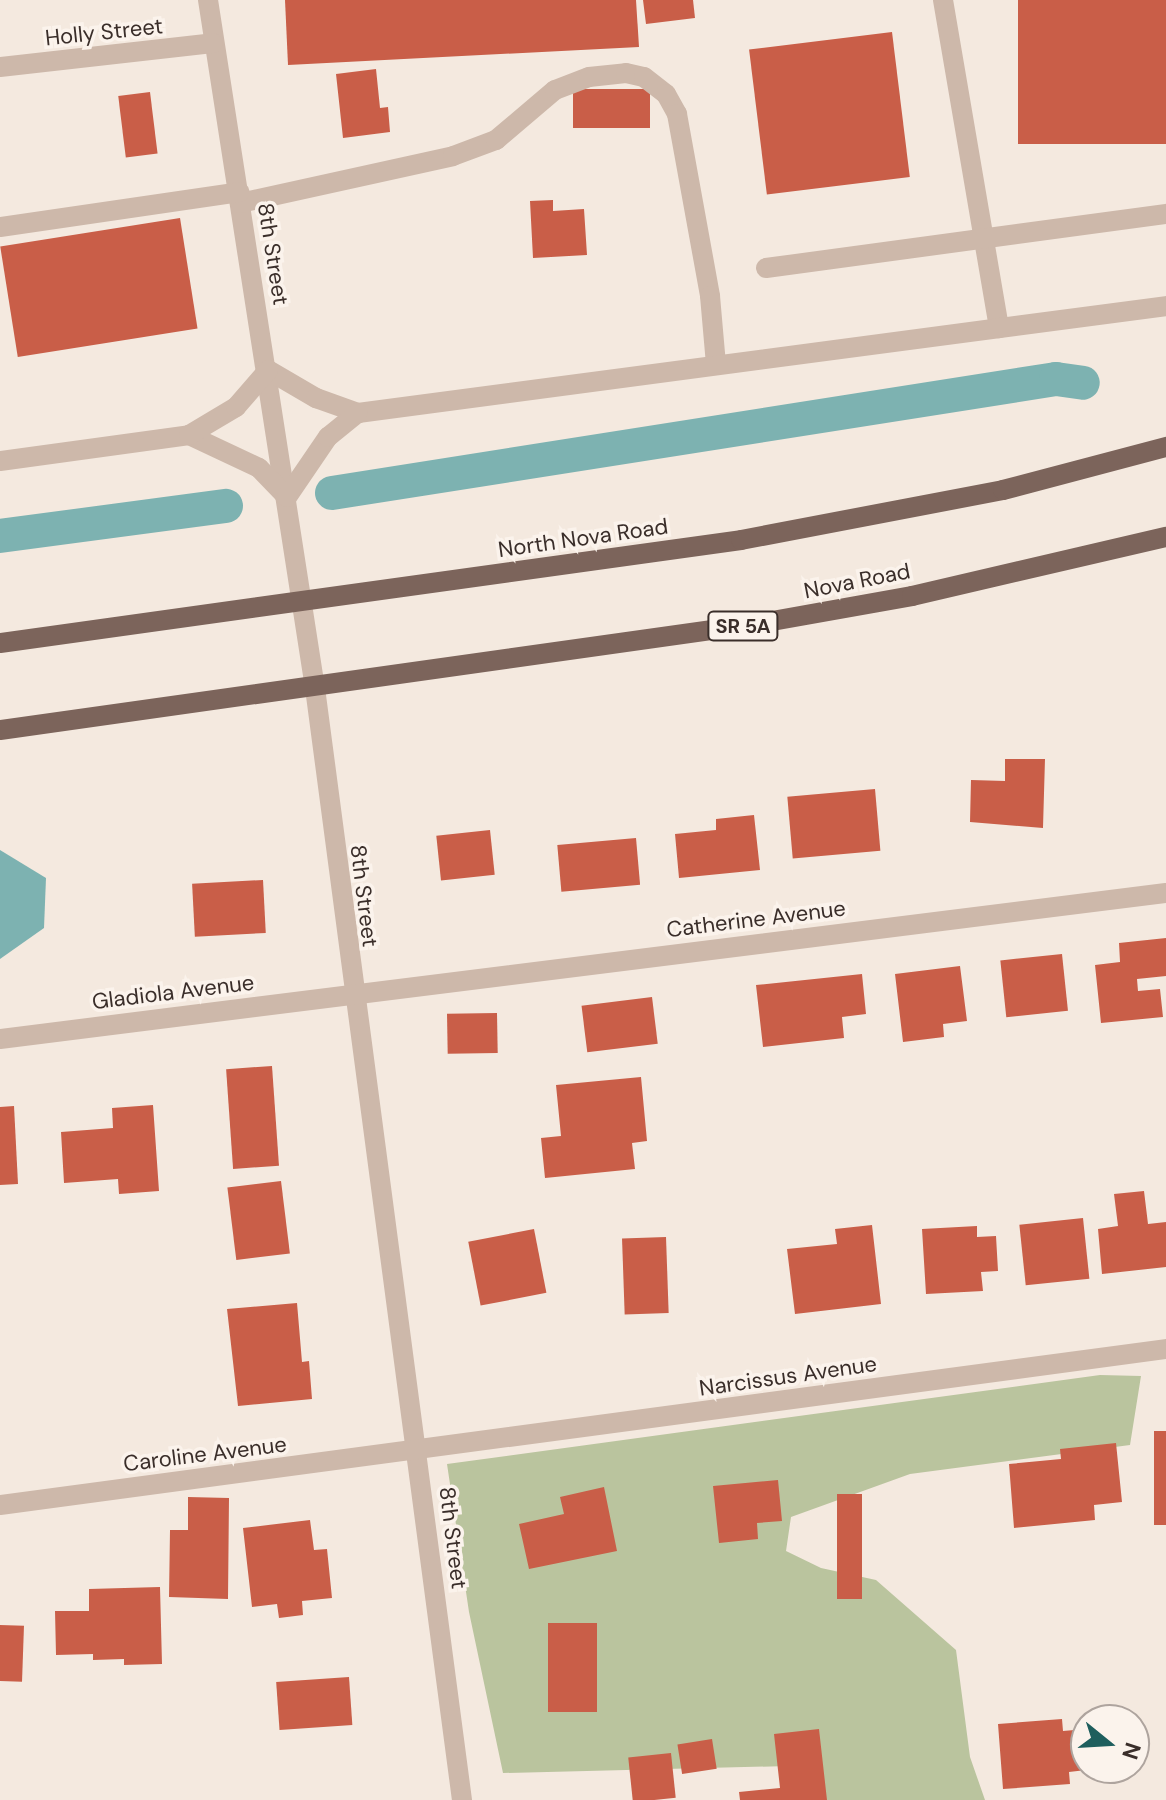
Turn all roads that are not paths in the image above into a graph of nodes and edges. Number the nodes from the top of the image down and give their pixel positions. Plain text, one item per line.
1 (208, 0) edge
2 (943, 0) edge
3 (213, 43) junction
4 (0, 67) edge
5 (239, 198) junction
6 (1166, 214) edge
7 (0, 227) edge
8 (984, 239) junction
9 (766, 268) dead end
10 (1166, 306) edge
11 (999, 328) junction
12 (716, 365) junction
13 (268, 370) junction
14 (358, 413) junction
15 (189, 435) junction
16 (1166, 447) edge
17 (0, 461) edge
18 (287, 497) junction
19 (1166, 537) edge
20 (302, 602) junction
21 (0, 643) edge
22 (315, 688) junction
23 (0, 730) edge
24 (1166, 893) edge
25 (352, 993) junction
26 (0, 1039) edge
27 (1166, 1349) edge
28 (417, 1451) junction
29 (0, 1505) edge
30 (462, 1800) edge

1 - 3 street, 8th Street
2 - 8 street
3 - 4 street, Holly Street
3 - 5 street, 8th Street
5 - 7 street
5 - 12 street
5 - 13 street, 8th Street
6 - 8 street
8 - 9 street
8 - 11 street
10 - 11 street
11 - 12 street
12 - 14 street
13 - 14 street
13 - 15 street
13 - 18 street, 8th Street
14 - 18 street
15 - 17 street
15 - 18 street
16 - 20 main road, North Nova Road
18 - 20 street, 8th Street
19 - 22 main road, Nova Road / SR 5A
20 - 21 main road, North Nova Road
20 - 22 street, 8th Street
22 - 23 main road, SR 5A
22 - 25 street, 8th Street
24 - 25 street, Catherine Avenue
25 - 26 street, Gladiola Avenue
25 - 28 street, 8th Street
27 - 28 street, Narcissus Avenue
28 - 29 street, Caroline Avenue
28 - 30 street, 8th Street

